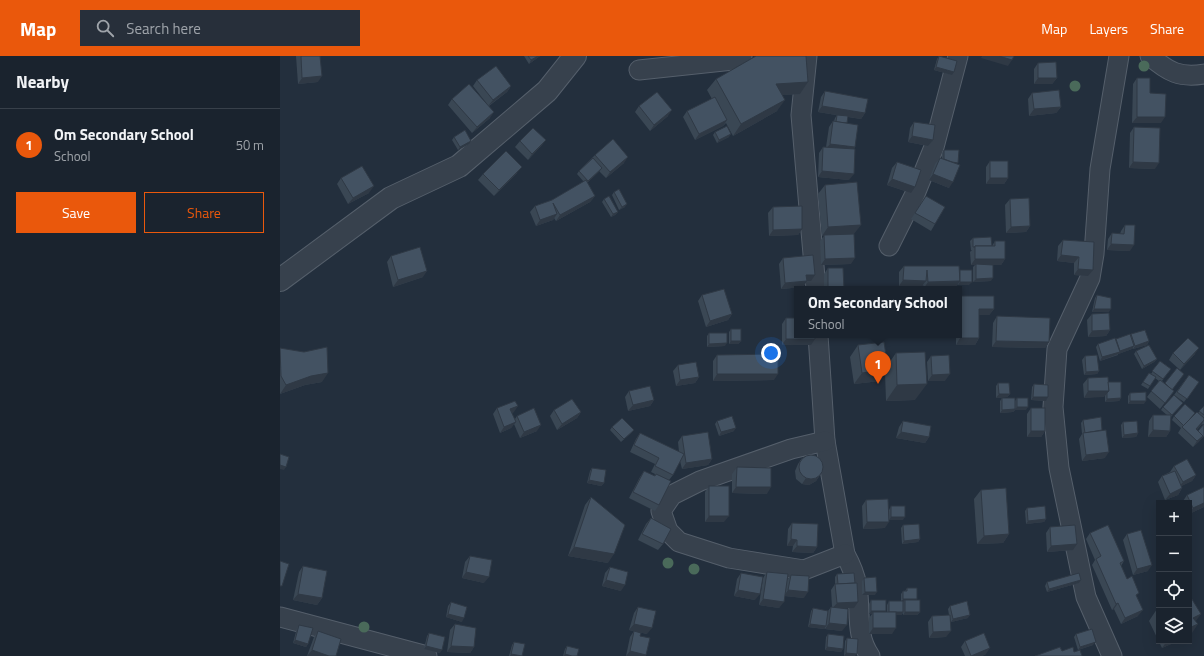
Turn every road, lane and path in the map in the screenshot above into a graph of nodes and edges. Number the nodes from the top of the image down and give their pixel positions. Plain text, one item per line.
1 (575, 56) edge
2 (742, 56) edge
3 (807, 56) edge
4 (958, 56) edge
5 (1119, 56) edge
6 (1150, 56) edge
7 (639, 70) dead end
8 (1204, 74) edge
9 (889, 246) dead end
10 (280, 280) edge
11 (816, 286) edge
12 (818, 338) edge
13 (825, 441) junction
14 (845, 554) junction
15 (280, 617) edge
16 (427, 656) edge
17 (870, 656) edge
18 (1112, 656) edge

1 - 10 street
2 - 7 street
3 - 11 street
4 - 9 street
5 - 18 street
6 - 8 street
12 - 13 street
13 - 14 street
13 - 14 street
14 - 17 street
15 - 16 street

